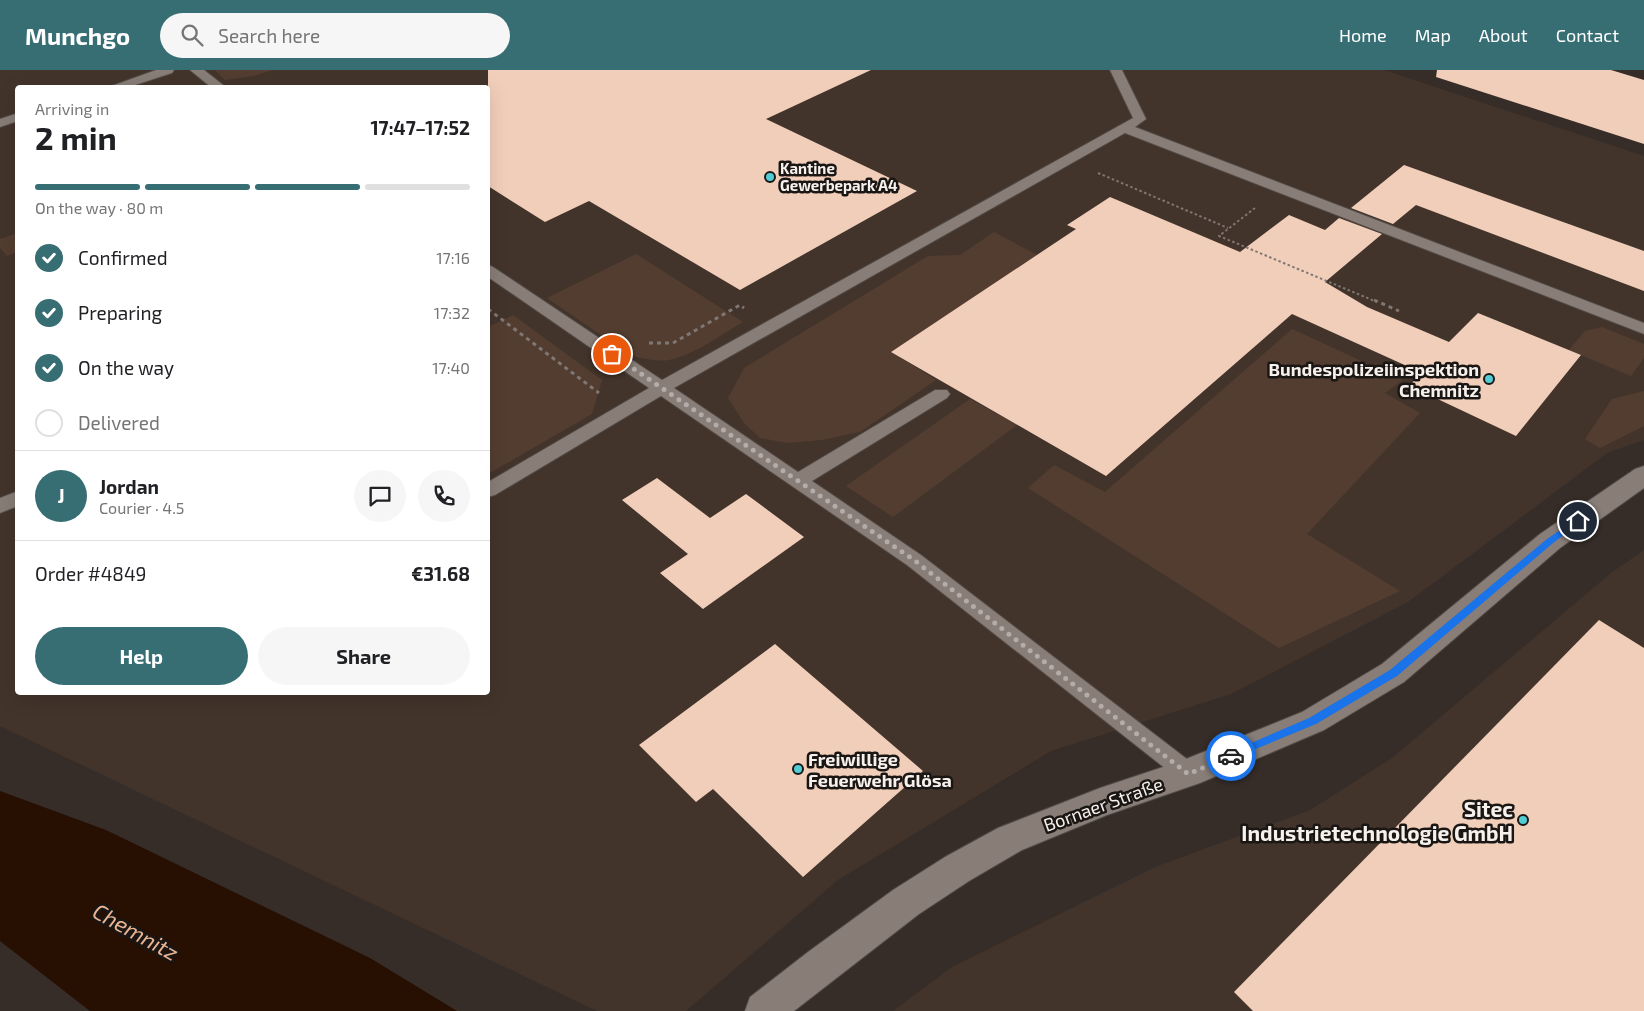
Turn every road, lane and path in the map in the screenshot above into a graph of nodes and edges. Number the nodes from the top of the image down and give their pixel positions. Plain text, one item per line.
1 (168, 70) edge
2 (196, 70) edge
3 (1116, 70) edge
4 (121, 85) edge
5 (218, 85) edge
6 (15, 118) edge
7 (0, 122) edge
8 (1124, 128) junction
9 (1067, 160) junction
10 (1280, 188) junction
11 (1229, 228) junction
12 (490, 271) edge
13 (490, 311) edge
14 (1399, 311) dead end
15 (770, 327) junction
16 (1644, 329) edge
17 (612, 354) junction
18 (660, 388) junction
19 (941, 394) dead end
20 (622, 410) junction
21 (1644, 475) edge
22 (798, 481) junction
23 (490, 489) edge
24 (15, 499) edge
25 (0, 506) edge
26 (1188, 774) junction
27 (764, 1011) edge

1 - 4 lane
2 - 5 lane
3 - 8 lane
6 - 7 lane
8 - 9 lane
8 - 10 lane
9 - 11 path
9 - 15 lane
10 - 11 path
10 - 16 lane
11 - 14 path
12 - 17 lane
13 - 20 path
15 - 17 path
15 - 18 lane
17 - 18 lane
18 - 20 lane
18 - 22 lane
19 - 22 lane
20 - 23 lane
21 - 26 main road, Bornaer Straße
22 - 26 lane
24 - 25 lane
26 - 27 main road, Bornaer Straße

